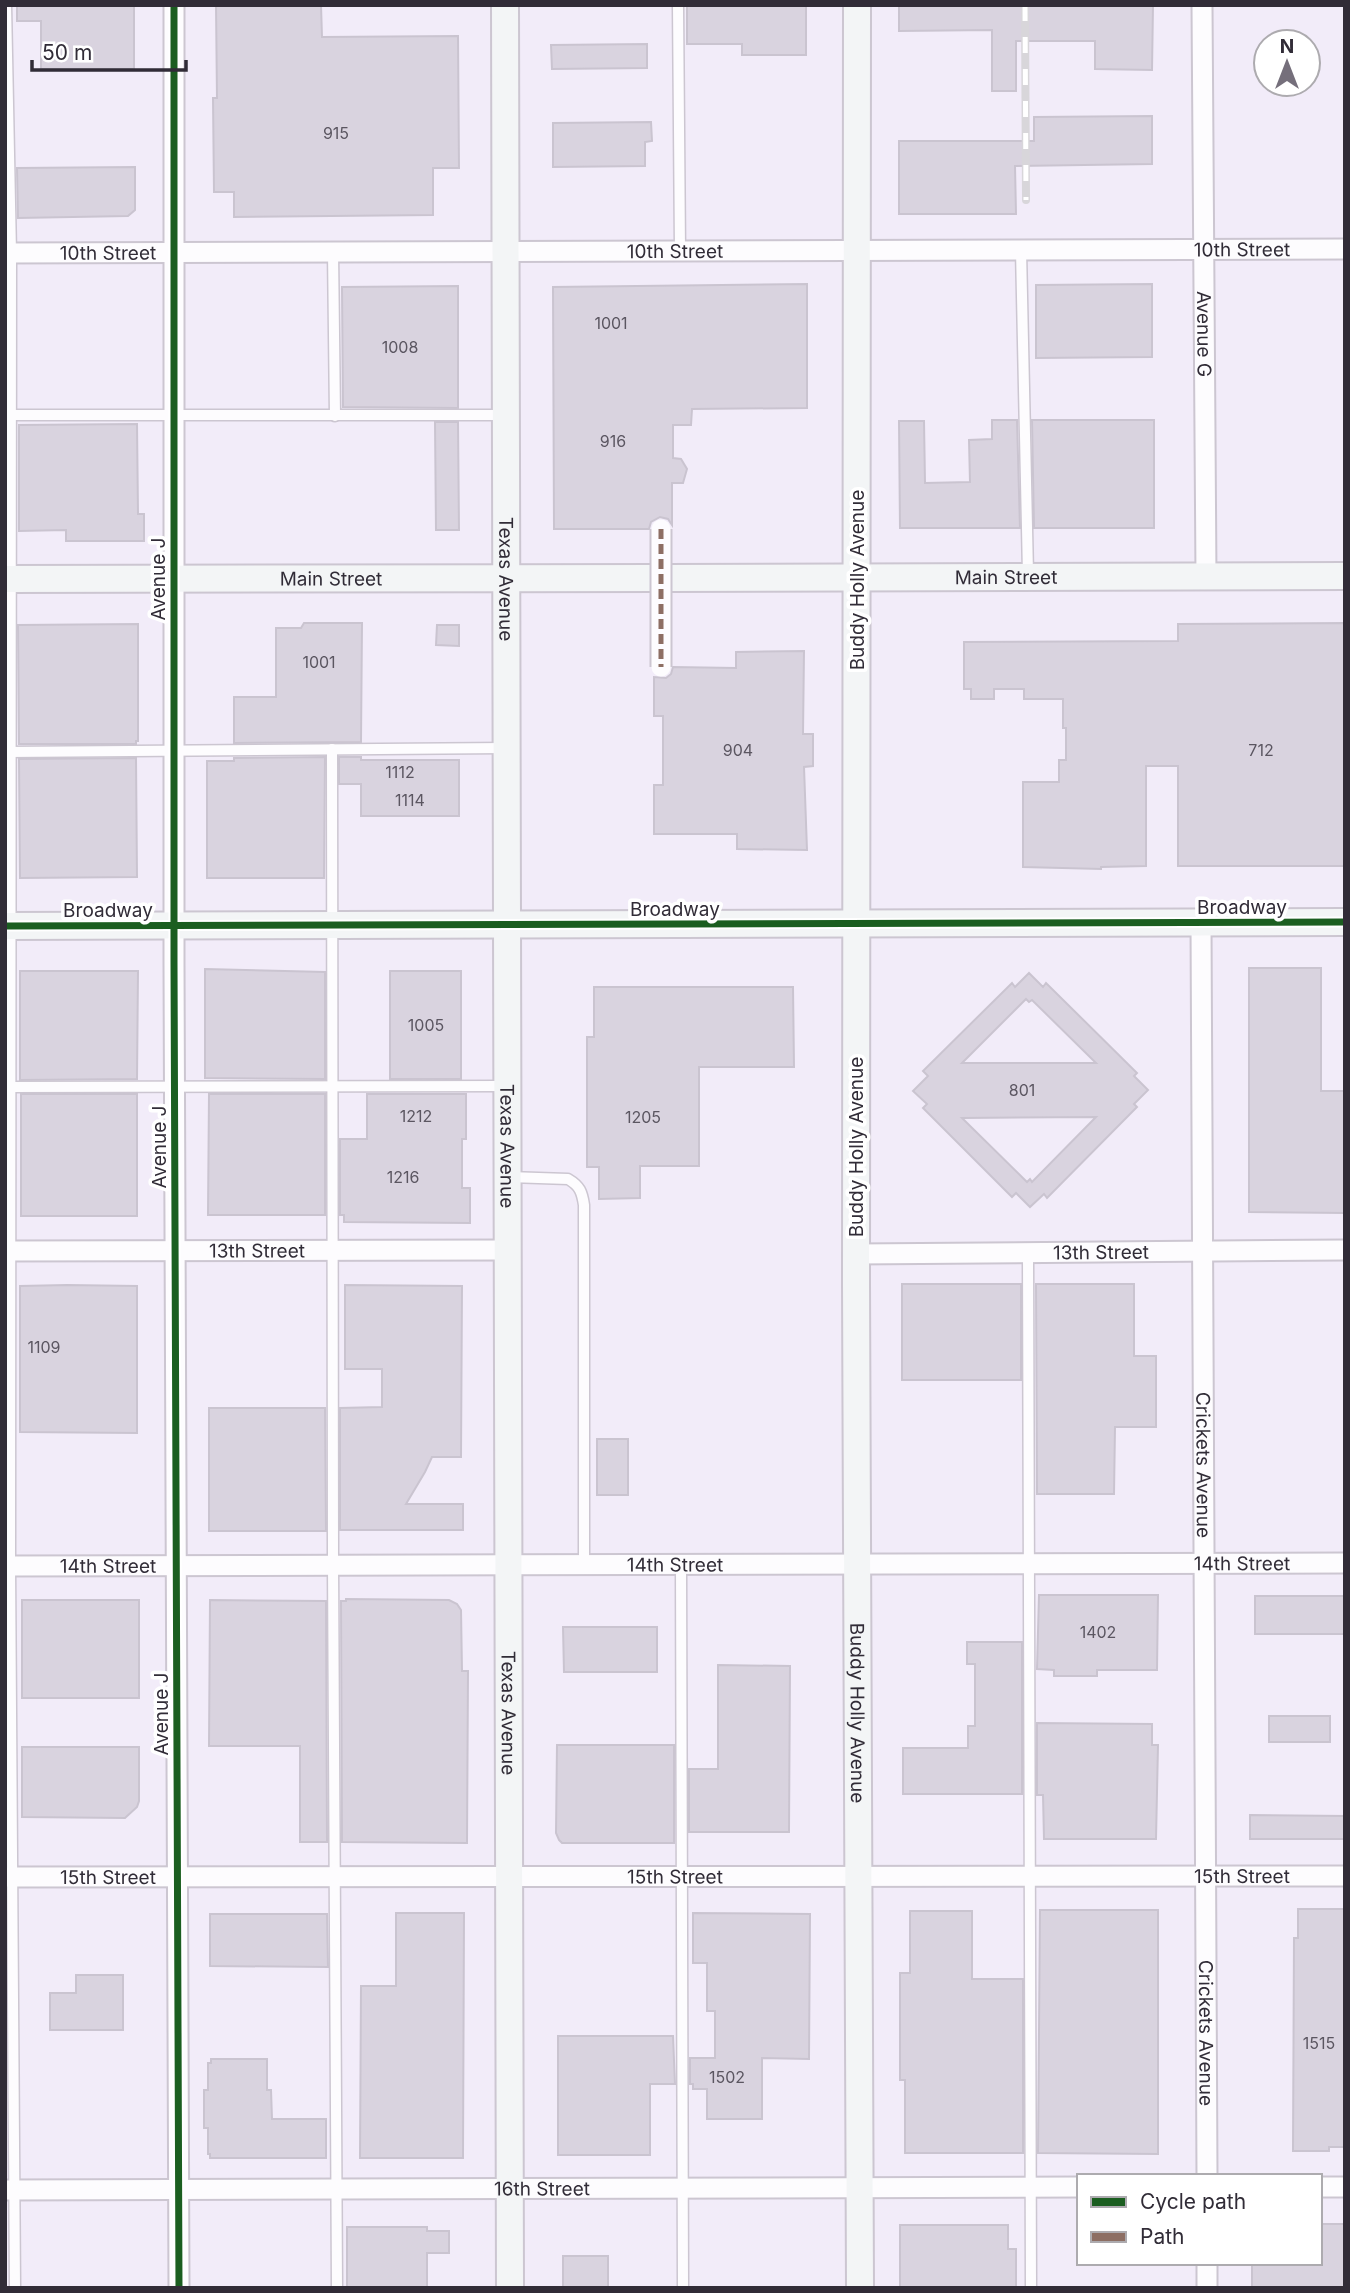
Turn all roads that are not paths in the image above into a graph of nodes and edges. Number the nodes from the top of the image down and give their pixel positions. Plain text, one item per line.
1 (6, 5) edge
2 (174, 5) edge
3 (505, 5) edge
4 (678, 5) edge
5 (857, 5) edge
6 (1202, 5) edge
7 (1345, 248) edge
8 (1204, 249) junction
9 (857, 250) junction
10 (1021, 250) junction
11 (506, 251) junction
12 (680, 251) junction
13 (174, 252) junction
14 (333, 252) junction
15 (8, 253) edge
16 (8, 415) edge
17 (506, 415) junction
18 (174, 416) junction
19 (335, 416) junction
20 (661, 529) dead end
21 (1345, 576) edge
22 (1206, 577) junction
23 (507, 578) junction
24 (857, 578) junction
25 (1028, 578) junction
26 (8, 579) edge
27 (174, 579) junction
28 (661, 667) dead end
29 (507, 748) junction
30 (332, 749) junction
31 (174, 750) junction
32 (8, 752) edge
33 (1345, 922) edge
34 (1201, 923) junction
35 (856, 924) junction
36 (333, 925) junction
37 (508, 925) junction
38 (7, 926) edge
39 (174, 926) junction
40 (174, 1086) junction
41 (332, 1086) junction
42 (508, 1086) junction
43 (8, 1087) edge
44 (508, 1177) junction
45 (332, 1250) junction
46 (508, 1250) junction
47 (1345, 1250) edge
48 (8, 1251) edge
49 (175, 1251) junction
50 (1202, 1251) junction
51 (1028, 1253) junction
52 (856, 1254) junction
53 (1204, 1563) junction
54 (1345, 1563) edge
55 (857, 1564) junction
56 (1029, 1564) junction
57 (333, 1565) junction
58 (509, 1565) junction
59 (584, 1565) junction
60 (681, 1565) junction
61 (8, 1566) edge
62 (177, 1566) junction
63 (336, 1876) junction
64 (509, 1876) junction
65 (683, 1876) junction
66 (859, 1876) junction
67 (1030, 1876) junction
68 (1205, 1876) junction
69 (1345, 1876) edge
70 (9, 1877) edge
71 (178, 1877) junction
72 (1207, 2174) edge
73 (1077, 2187) edge
74 (1322, 2187) edge
75 (1345, 2187) edge
76 (860, 2188) junction
77 (1031, 2188) junction
78 (337, 2189) junction
79 (510, 2189) junction
80 (683, 2189) junction
81 (10, 2190) edge
82 (178, 2190) junction
83 (1207, 2265) edge
84 (15, 2288) edge
85 (179, 2288) edge
86 (337, 2288) edge
87 (510, 2288) edge
88 (683, 2288) edge
89 (860, 2288) edge
90 (1031, 2288) edge
91 (1208, 2288) edge

1 - 15 lane
2 - 13 street, Avenue J
3 - 11 main road, Texas Avenue
4 - 12 lane
5 - 9 main road, Buddy Holly Avenue
6 - 8 street, Avenue G
7 - 8 street, 10th Street
8 - 10 street, 10th Street
8 - 22 street, Avenue G
9 - 10 street, 10th Street
9 - 12 street, 10th Street
9 - 24 main road, Buddy Holly Avenue
10 - 25 lane
11 - 12 street, 10th Street
11 - 14 street, 10th Street
11 - 17 main road, Texas Avenue
13 - 14 street, 10th Street
13 - 15 street, 10th Street
13 - 18 street, Avenue J
14 - 19 lane
15 - 16 lane
16 - 18 lane
16 - 26 lane
17 - 19 lane
17 - 23 main road, Texas Avenue
18 - 19 lane
18 - 27 street, Avenue J
20 - 28 street, bridge
21 - 22 main road, Main Street
22 - 25 main road, Main Street
23 - 24 main road, Main Street
23 - 27 main road, Main Street
23 - 29 main road, Texas Avenue
24 - 25 main road, Main Street
24 - 35 main road, Buddy Holly Avenue
26 - 27 main road, Main Street
26 - 32 lane
27 - 31 street, Avenue J
29 - 30 lane
29 - 37 main road, Texas Avenue
30 - 31 lane
30 - 36 lane
31 - 32 lane
31 - 39 street, Avenue J
32 - 38 lane
33 - 34 main road, Broadway
34 - 35 main road, Broadway
34 - 50 street, Crickets Avenue
35 - 37 main road, Broadway
35 - 52 main road, Buddy Holly Avenue
36 - 37 main road, Broadway
36 - 39 main road, Broadway
36 - 41 lane
37 - 42 main road, Texas Avenue
38 - 39 main road, Broadway
38 - 43 lane
39 - 40 street, Avenue J
40 - 41 lane
40 - 43 lane
40 - 49 street, Avenue J
41 - 42 lane
41 - 45 lane
42 - 44 main road, Texas Avenue
43 - 48 lane
44 - 46 main road, Texas Avenue
44 - 59 lane
45 - 46 street, 13th Street
45 - 49 street, 13th Street
45 - 57 lane
46 - 58 main road, Texas Avenue
47 - 50 street, 13th Street
48 - 49 street, 13th Street
48 - 61 lane
49 - 62 street, Avenue J
50 - 51 street, 13th Street
50 - 53 street, Crickets Avenue
51 - 52 street, 13th Street
51 - 56 lane
52 - 55 main road, Buddy Holly Avenue
53 - 54 street, 14th Street
53 - 56 street, 14th Street
53 - 68 street, Crickets Avenue
55 - 56 street, 14th Street
55 - 60 street, 14th Street
55 - 66 main road, Buddy Holly Avenue
56 - 67 lane
57 - 58 street, 14th Street
57 - 62 street, 14th Street
57 - 63 lane
58 - 59 street, 14th Street
58 - 64 main road, Texas Avenue
59 - 60 street, 14th Street
60 - 65 lane
61 - 62 street, 14th Street
61 - 70 lane
62 - 71 street, Avenue J
63 - 64 street, 15th Street
63 - 71 street, 15th Street
63 - 78 lane
64 - 65 street, 15th Street
64 - 79 main road, Texas Avenue
65 - 66 street, 15th Street
65 - 80 lane
66 - 67 street, 15th Street
66 - 76 main road, Buddy Holly Avenue
67 - 68 street, 15th Street
67 - 77 lane
68 - 69 street, 15th Street
68 - 72 street, Crickets Avenue
70 - 71 street, 15th Street
70 - 81 lane
71 - 82 street, Avenue J
73 - 77 street, 16th Street
74 - 75 street
76 - 77 street, 16th Street
76 - 80 street, 16th Street
76 - 89 main road, Buddy Holly Avenue
77 - 90 lane
78 - 79 street, 16th Street
78 - 82 street, 16th Street
78 - 86 lane
79 - 80 street, 16th Street
79 - 87 main road, Texas Avenue
80 - 88 lane
81 - 82 street, 16th Street
81 - 84 lane
82 - 85 street, Avenue J
83 - 91 street

